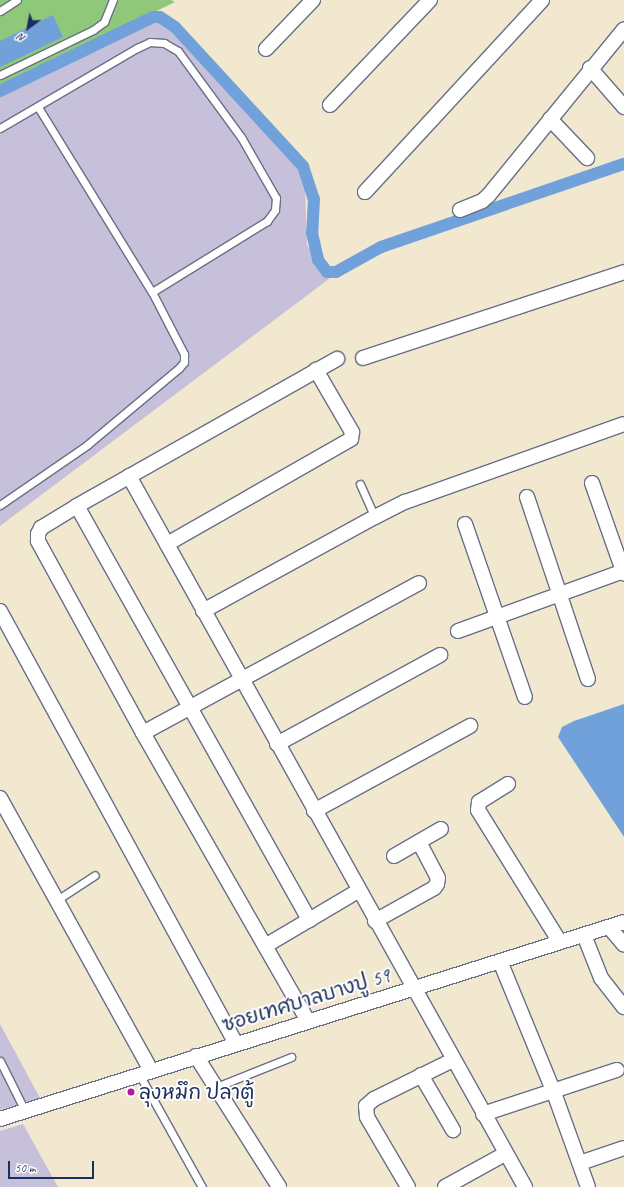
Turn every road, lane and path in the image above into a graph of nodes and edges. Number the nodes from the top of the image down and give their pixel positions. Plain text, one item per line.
1 (17, 0) edge
2 (113, 0) edge
3 (312, 0) edge
4 (430, 0) edge
5 (539, 1) edge
6 (0, 11) edge
7 (624, 29) edge
8 (266, 49) dead end
9 (590, 68) junction
10 (0, 75) edge
11 (330, 105) dead end
12 (38, 107) junction
13 (624, 107) edge
14 (550, 119) junction
15 (0, 128) edge
16 (587, 158) dead end
17 (365, 192) dead end
18 (460, 210) dead end
19 (624, 272) edge
20 (152, 292) junction
21 (363, 358) dead end
22 (337, 359) dead end
23 (316, 370) junction
24 (624, 424) edge
25 (128, 476) junction
26 (592, 482) dead end
27 (360, 484) dead end
28 (527, 497) dead end
29 (0, 505) edge
30 (77, 506) junction
31 (375, 517) junction
32 (465, 524) dead end
33 (167, 544) junction
34 (624, 572) edge
35 (419, 583) dead end
36 (560, 594) junction
37 (0, 611) edge
38 (203, 611) junction
39 (496, 617) junction
40 (458, 631) dead end
41 (440, 655) dead end
42 (588, 679) dead end
43 (243, 680) junction
44 (524, 697) dead end
45 (190, 708) junction
46 (470, 726) dead end
47 (143, 733) junction
48 (277, 744) junction
49 (508, 784) dead end
50 (0, 798) edge
51 (314, 810) junction
52 (441, 829) dead end
53 (419, 842) junction
54 (394, 856) dead end
55 (95, 875) dead end
56 (358, 891) junction
57 (57, 900) junction
58 (309, 920) junction
59 (375, 921) junction
60 (624, 922) edge
61 (609, 927) junction
62 (584, 936) junction
63 (560, 942) junction
64 (624, 945) edge
65 (265, 946) junction
66 (500, 961) junction
67 (413, 988) junction
68 (624, 1007) edge
69 (308, 1020) junction
70 (236, 1043) junction
71 (196, 1056) junction
72 (291, 1057) dead end
73 (453, 1060) junction
74 (0, 1061) edge
75 (617, 1070) dead end
76 (145, 1072) junction
77 (421, 1075) junction
78 (216, 1087) junction
79 (553, 1090) junction
80 (25, 1111) junction
81 (483, 1114) junction
82 (0, 1119) edge
83 (453, 1130) dead end
84 (624, 1148) edge
85 (506, 1154) junction
86 (580, 1163) junction
87 (202, 1187) edge
88 (279, 1187) edge
89 (408, 1187) edge
90 (445, 1187) edge
91 (525, 1187) edge
92 (588, 1187) edge

1 - 6 lane
2 - 10 lane
3 - 8 street
4 - 11 street
5 - 17 street
7 - 9 street
9 - 13 street
9 - 14 street
12 - 15 lane
12 - 20 lane
12 - 20 lane
14 - 16 street
14 - 18 street
19 - 21 street
20 - 29 lane
22 - 23 street
23 - 25 street
23 - 33 street
24 - 31 street
25 - 30 street
25 - 33 street
26 - 34 street
27 - 31 lane
28 - 36 street
30 - 45 street
30 - 47 street
31 - 38 street
32 - 39 street
33 - 38 street
34 - 36 street
35 - 43 street
36 - 39 street
36 - 42 street
37 - 70 street
38 - 43 street
39 - 40 street
39 - 44 street
41 - 48 street
43 - 45 street
43 - 48 street
45 - 47 street
45 - 58 street
46 - 51 street
47 - 65 street
48 - 51 street
49 - 63 street
50 - 57 street
51 - 56 street
52 - 53 street
53 - 54 street
53 - 59 street
55 - 57 lane
56 - 58 street
56 - 59 street
57 - 76 street
58 - 65 street
59 - 67 street
60 - 61 street, ซอยเทศบาลบางปู 59
61 - 62 street, ซอยเทศบาลบางปู 59
61 - 64 street
62 - 63 street, ซอยเทศบาลบางปู 59
62 - 68 street
63 - 66 street, ซอยเทศบาลบางปู 59
65 - 69 street
66 - 67 street, ซอยเทศบาลบางปู 59
66 - 79 street
67 - 69 street, ซอยเทศบาลบางปู 59
67 - 73 street
69 - 70 street, ซอยเทศบาลบางปู 59
70 - 71 street, ซอยเทศบาลบางปู 59
71 - 76 street, ซอยเทศบาลบางปู 59
71 - 78 street
72 - 78 lane
73 - 77 street
73 - 81 street
74 - 80 lane
75 - 79 street
76 - 80 street, ซอยเทศบาลบางปู 59
76 - 87 lane
77 - 83 street
77 - 89 street
78 - 88 street
79 - 81 street
79 - 86 street
80 - 82 street, ซอยเทศบาลบางปู 59
81 - 85 street
84 - 86 street
85 - 90 street
85 - 91 street
86 - 92 street

